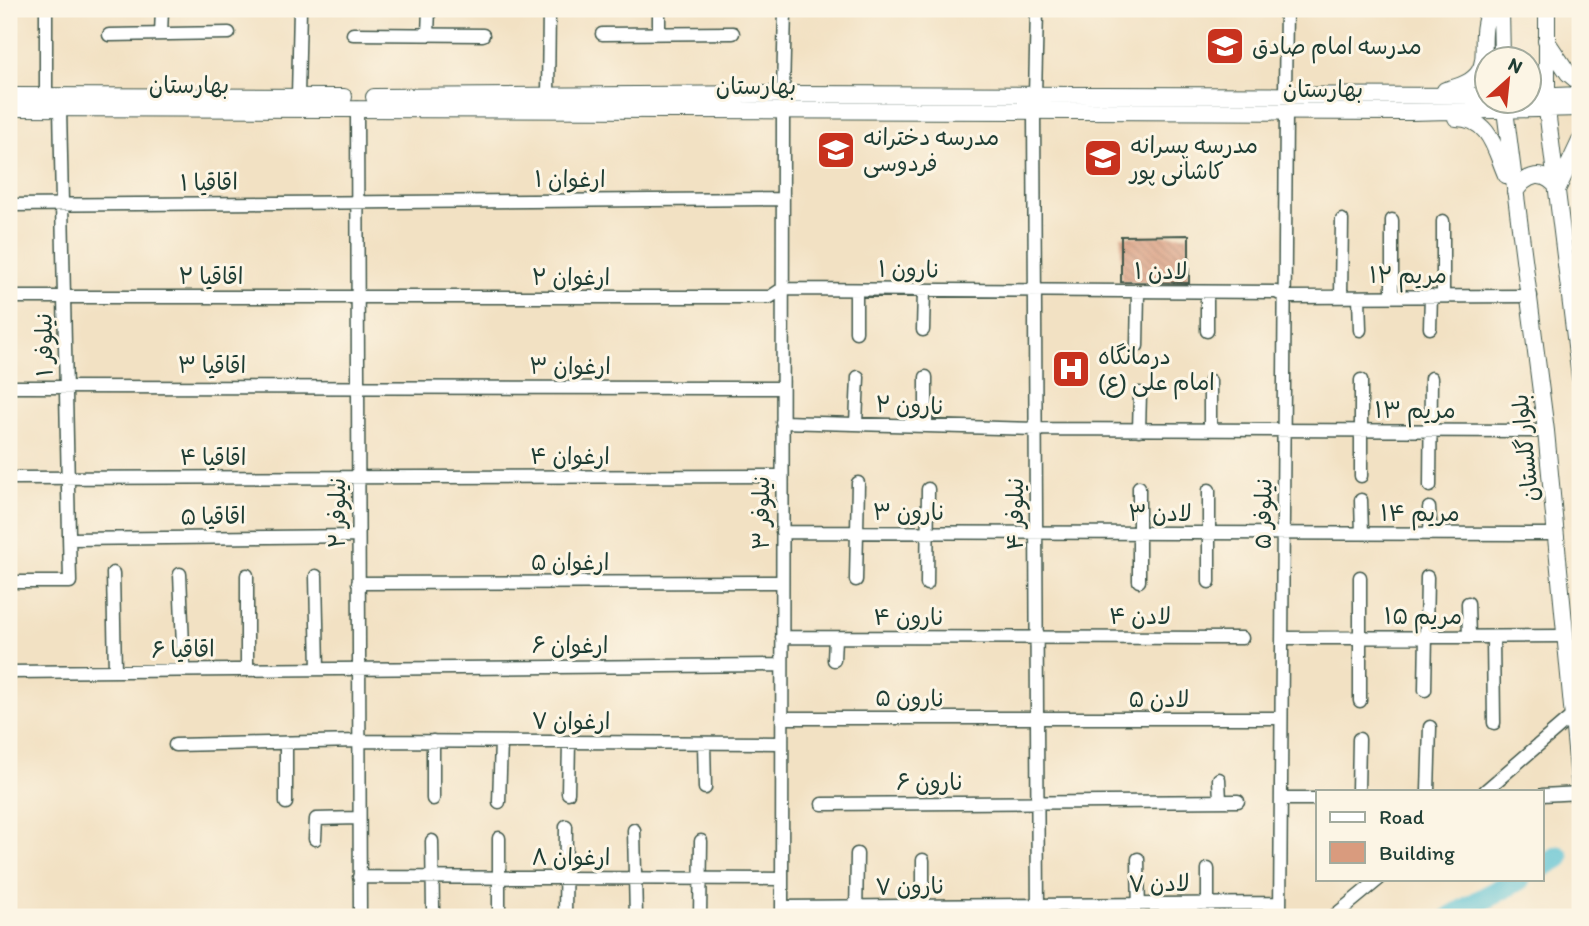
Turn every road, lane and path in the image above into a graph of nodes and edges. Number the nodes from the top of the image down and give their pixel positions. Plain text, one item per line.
1 (46, 9) edge
2 (162, 9) edge
3 (300, 9) edge
4 (429, 9) edge
5 (548, 9) edge
6 (659, 9) edge
7 (785, 9) edge
8 (1037, 9) edge
9 (1286, 9) edge
10 (1490, 9) edge
11 (1501, 9) edge
12 (1547, 9) edge
13 (229, 33) dead end
14 (660, 33) junction
15 (733, 33) dead end
16 (161, 34) junction
17 (354, 34) dead end
18 (428, 34) junction
19 (602, 34) dead end
20 (109, 35) dead end
21 (483, 35) dead end
22 (1546, 40) junction
23 (1502, 46) edge
24 (1580, 83) edge
25 (1285, 94) junction
26 (1427, 94) junction
27 (1580, 95) edge
28 (9, 96) edge
29 (46, 96) junction
30 (298, 96) junction
31 (548, 96) junction
32 (1474, 96) edge
33 (783, 101) junction
34 (1544, 102) edge
35 (1035, 103) junction
36 (1544, 103) edge
37 (1547, 103) junction
38 (9, 108) edge
39 (60, 108) junction
40 (357, 108) junction
41 (1474, 108) edge
42 (1580, 108) edge
43 (1286, 111) junction
44 (1409, 112) junction
45 (1505, 116) edge
46 (1580, 141) edge
47 (1558, 188) junction
48 (1515, 192) junction
49 (783, 200) junction
50 (357, 201) junction
51 (9, 205) edge
52 (62, 205) junction
53 (1342, 220) dead end
54 (1392, 220) dead end
55 (1443, 221) dead end
56 (782, 289) junction
57 (856, 289) junction
58 (924, 290) junction
59 (1035, 291) junction
60 (1138, 292) junction
61 (1207, 292) junction
62 (64, 296) junction
63 (1341, 296) junction
64 (1359, 296) junction
65 (1392, 296) junction
66 (1437, 296) junction
67 (1531, 296) junction
68 (9, 297) edge
69 (1286, 297) junction
70 (358, 298) junction
71 (1430, 328) dead end
72 (923, 330) dead end
73 (1360, 330) dead end
74 (1207, 331) dead end
75 (856, 332) dead end
76 (1137, 346) dead end
77 (858, 377) dead end
78 (926, 377) dead end
79 (1431, 378) dead end
80 (1580, 378) edge
81 (1361, 380) dead end
82 (1210, 381) dead end
83 (358, 386) junction
84 (9, 387) edge
85 (66, 387) junction
86 (782, 388) junction
87 (1140, 393) dead end
88 (782, 422) junction
89 (856, 424) junction
90 (926, 426) junction
91 (1036, 429) junction
92 (1139, 430) junction
93 (1210, 430) junction
94 (1284, 430) junction
95 (1361, 431) junction
96 (1431, 431) junction
97 (1546, 431) junction
98 (782, 476) junction
99 (1361, 476) dead end
100 (9, 478) edge
101 (358, 478) junction
102 (68, 479) junction
103 (858, 483) dead end
104 (1430, 486) dead end
105 (1139, 487) dead end
106 (928, 489) dead end
107 (1209, 490) dead end
108 (1361, 500) dead end
109 (1429, 508) dead end
110 (782, 532) junction
111 (856, 533) junction
112 (927, 533) junction
113 (1037, 534) junction
114 (1139, 534) junction
115 (1209, 534) junction
116 (1283, 534) junction
117 (1362, 534) junction
118 (1432, 534) junction
119 (1556, 534) junction
120 (358, 536) junction
121 (69, 539) junction
122 (113, 573) dead end
123 (180, 574) dead end
124 (247, 575) dead end
125 (316, 576) dead end
126 (1360, 577) dead end
127 (1427, 577) dead end
128 (856, 580) dead end
129 (1139, 581) dead end
130 (9, 582) edge
131 (782, 582) junction
132 (1209, 582) dead end
133 (358, 583) junction
134 (927, 584) dead end
135 (1468, 603) dead end
136 (1564, 636) junction
137 (782, 637) junction
138 (1037, 637) junction
139 (1360, 637) junction
140 (1426, 637) junction
141 (1469, 637) junction
142 (1493, 637) junction
143 (835, 638) junction
144 (1242, 638) dead end
145 (1282, 638) junction
146 (834, 660) dead end
147 (782, 665) junction
148 (318, 668) junction
149 (359, 668) junction
150 (247, 669) junction
151 (184, 670) junction
152 (115, 671) junction
153 (9, 672) edge
154 (1425, 690) dead end
155 (1360, 701) dead end
156 (1572, 716) junction
157 (782, 718) junction
158 (1281, 719) junction
159 (1037, 721) junction
160 (1494, 723) dead end
161 (1430, 727) dead end
162 (1359, 739) dead end
163 (359, 741) junction
164 (433, 741) junction
165 (501, 742) junction
166 (569, 742) junction
167 (286, 743) junction
168 (704, 743) junction
169 (782, 744) junction
170 (176, 746) dead end
171 (1219, 779) dead end
172 (705, 788) dead end
173 (1358, 790) edge
174 (1428, 790) edge
175 (1486, 790) edge
176 (1580, 792) edge
177 (568, 793) dead end
178 (1544, 795) edge
179 (433, 799) dead end
180 (1281, 799) junction
181 (1316, 799) edge
182 (1220, 801) junction
183 (1238, 801) dead end
184 (499, 802) dead end
185 (1038, 802) junction
186 (286, 803) dead end
187 (822, 804) dead end
188 (359, 818) junction
189 (566, 826) dead end
190 (635, 830) dead end
191 (499, 838) dead end
192 (315, 839) dead end
193 (432, 841) dead end
194 (701, 841) dead end
195 (857, 854) dead end
196 (1138, 859) dead end
197 (923, 860) dead end
198 (1208, 869) dead end
199 (359, 877) junction
200 (433, 877) junction
201 (500, 878) junction
202 (566, 878) junction
203 (635, 878) junction
204 (702, 878) junction
205 (782, 878) junction
206 (1378, 880) edge
207 (1208, 903) junction
208 (1280, 903) junction
209 (433, 909) dead end
210 (1038, 911) edge
211 (1139, 911) edge
212 (782, 912) edge
213 (923, 912) edge
214 (856, 913) edge
215 (360, 917) edge
216 (499, 917) edge
217 (565, 917) edge
218 (636, 917) edge
219 (700, 917) edge
220 (1208, 917) edge
221 (1280, 917) edge
222 (1333, 917) edge

1 - 29 street
2 - 16 street
3 - 30 street
4 - 18 street
5 - 31 street
6 - 14 street
7 - 33 street, نیلوفر ۳
8 - 35 street, نیلوفر ۴
9 - 25 street
10 - 26 main road
11 - 23 main road
12 - 22 main road
13 - 16 street
14 - 15 street
14 - 19 street
16 - 20 street
17 - 18 street
18 - 21 street
22 - 24 main road
22 - 37 main road
25 - 26 main road, بهارستان
25 - 35 main road, بهارستان
26 - 32 main road, بهارستان
27 - 37 main road
28 - 29 main road, بهارستان
29 - 30 main road, بهارستان
30 - 31 main road, بهارستان
31 - 33 main road, بهارستان
33 - 35 main road, بهارستان
33 - 40 main road, بهارستان
33 - 49 street, نیلوفر ۳
34 - 37 main road
35 - 43 main road, بهارستان
35 - 59 street, نیلوفر ۴
36 - 37 main road, بهارستان
37 - 42 main road
37 - 47 main road
38 - 39 main road, بهارستان
39 - 40 main road, بهارستان
39 - 52 street, نیلوفر ۱
40 - 50 street, نیلوفر ۲
41 - 44 main road, بهارستان
43 - 44 main road, بهارستان
43 - 69 street, نیلوفر ۵
44 - 48 main road
45 - 48 main road, بلوار گلستان
46 - 47 main road
47 - 48 main road
47 - 80 main road
48 - 67 main road, بلوار گلستان
49 - 50 street, ارغوان ۱
49 - 56 street, نیلوفر ۳
50 - 52 street, اقاقیا ۱
50 - 70 street, نیلوفر ۲
51 - 52 street, اقاقیا ۱
52 - 62 street, نیلوفر ۱
53 - 63 street
54 - 65 street
55 - 66 street
56 - 57 street, نارون ۱
56 - 70 street, ارغوان ۲
56 - 86 street, نیلوفر ۳
57 - 58 street, نارون ۱
57 - 75 street
58 - 59 street, نارون ۱
58 - 72 street
59 - 60 street, لادن ۱
59 - 91 street, نیلوفر ۴
60 - 61 street, لادن ۱
60 - 76 street
61 - 69 street, لادن ۱
61 - 74 street
62 - 68 street, اقاقیا ۲
62 - 70 street, اقاقیا ۲
62 - 85 street, نیلوفر ۱
63 - 64 street, مریم ۱۲
63 - 69 street, مریم ۱۲
64 - 65 street, مریم ۱۲
64 - 73 street
65 - 66 street, مریم ۱۲
66 - 67 street, مریم ۱۲
66 - 71 street
67 - 97 main road, بلوار گلستان
69 - 94 street, نیلوفر ۵
70 - 83 street, نیلوفر ۲
77 - 89 street
78 - 90 street
79 - 96 street
81 - 95 street
82 - 93 street
83 - 85 street, اقاقیا ۳
83 - 86 street, ارغوان ۳
83 - 101 street, نیلوفر ۲
84 - 85 street, اقاقیا ۳
85 - 102 street, نیلوفر ۱
86 - 88 street, نیلوفر ۳
87 - 92 street
88 - 89 street, نارون ۲
88 - 98 street, نیلوفر ۳
89 - 90 street, نارون ۲
90 - 91 street, نارون ۲
91 - 92 street, نارون ۲
91 - 113 street, نیلوفر ۴
92 - 93 street, مریم ۱۳
93 - 94 street, مریم ۱۳
94 - 95 street, مریم ۱۳
94 - 116 street, نیلوفر ۵
95 - 96 street, مریم ۱۳
95 - 99 street
96 - 97 street, مریم ۱۳
96 - 104 street
97 - 119 main road, بلوار گلستان
98 - 101 street, ارغوان ۴
98 - 110 street, نیلوفر ۳
100 - 102 street, اقاقیا ۴
101 - 102 street, اقاقیا ۴
101 - 120 street, نیلوفر ۲
102 - 121 street, نیلوفر ۱
103 - 111 street
105 - 114 street
106 - 112 street
107 - 115 street
108 - 117 street
109 - 118 street
110 - 111 street, نارون ۳
110 - 131 street, نیلوفر ۳
111 - 112 street, نارون ۳
111 - 128 street
112 - 113 street, نارون ۳
112 - 134 street
113 - 114 street, لادن ۳
113 - 138 street, نیلوفر ۴
114 - 115 street, لادن ۳
114 - 129 street
115 - 116 street, لادن ۳
115 - 132 street
116 - 117 street, مریم ۱۴
116 - 145 street, نیلوفر ۵
117 - 118 street, مریم ۱۴
118 - 119 street, مریم ۱۴
119 - 136 main road, بلوار گلستان
120 - 121 street, اقاقیا ۵
120 - 133 street, نیلوفر ۲
121 - 130 street, نیلوفر ۱
122 - 152 street
123 - 151 street
124 - 150 street
125 - 148 street
126 - 139 street
127 - 140 street
131 - 133 street, ارغوان ۵
131 - 137 street, نیلوفر ۳
133 - 149 street, نیلوفر ۲
135 - 141 street
136 - 142 street, مریم ۱۵
136 - 156 main road, بلوار گلستان
137 - 143 street, نارون ۴
137 - 147 street, نیلوفر ۳
138 - 143 street, نارون ۴
138 - 144 street, لادن ۴
138 - 159 street, نیلوفر ۴
139 - 140 street, مریم ۱۵
139 - 145 street, مریم ۱۵
139 - 155 street
140 - 141 street, مریم ۱۵
140 - 154 street
141 - 142 street, مریم ۱۵
142 - 160 street
143 - 146 street
145 - 158 street, نیلوفر ۵
147 - 149 street, ارغوان ۶
147 - 157 street, نیلوفر ۳
148 - 149 street, اقاقیا ۶
148 - 150 street, اقاقیا ۶
149 - 163 street, نیلوفر ۲
150 - 151 street, اقاقیا ۶
151 - 152 street, اقاقیا ۶
152 - 153 street, اقاقیا ۶
156 - 175 street
156 - 176 main road, بلوار گلستان
157 - 159 street, نارون ۵
157 - 169 street, نیلوفر ۳
158 - 159 street, لادن ۵
158 - 180 street, نیلوفر ۵
159 - 185 street, نیلوفر ۴
161 - 174 street
162 - 173 street
163 - 164 street, ارغوان ۷
163 - 167 street, ارغوان ۷
163 - 188 street, نیلوفر ۲
164 - 165 street, ارغوان ۷
164 - 179 street
165 - 166 street, ارغوان ۷
165 - 184 street
166 - 168 street, ارغوان ۷
166 - 177 street
167 - 170 street, ارغوان ۷
167 - 186 street
168 - 169 street, ارغوان ۷
168 - 172 street
169 - 205 street, نیلوفر ۳
171 - 182 street
176 - 178 street
180 - 181 street
180 - 208 street, نیلوفر ۵
182 - 183 street, نارون ۶
182 - 185 street, نارون ۶
185 - 187 street, نارون ۶
185 - 210 street, نیلوفر ۴
188 - 192 street
188 - 199 street, نیلوفر ۲
189 - 202 street
190 - 203 street
191 - 201 street
193 - 200 street
194 - 204 street
195 - 214 street
196 - 211 street
197 - 213 street
198 - 207 street
199 - 200 street, ارغوان ۸
199 - 215 street, نیلوفر ۲
200 - 201 street, ارغوان ۸
200 - 209 street
201 - 202 street, ارغوان ۸
201 - 216 street
202 - 203 street, ارغوان ۸
202 - 217 street
203 - 204 street, ارغوان ۸
203 - 218 street
204 - 205 street, ارغوان ۸
204 - 219 street
205 - 212 street, نیلوفر ۳
206 - 222 street
207 - 208 street, لادن ۷
207 - 211 street, لادن ۷
207 - 220 street
208 - 221 street, نیلوفر ۵
210 - 211 street, لادن ۷
210 - 213 street, نارون ۷
212 - 214 street, نارون ۷
213 - 214 street, نارون ۷

